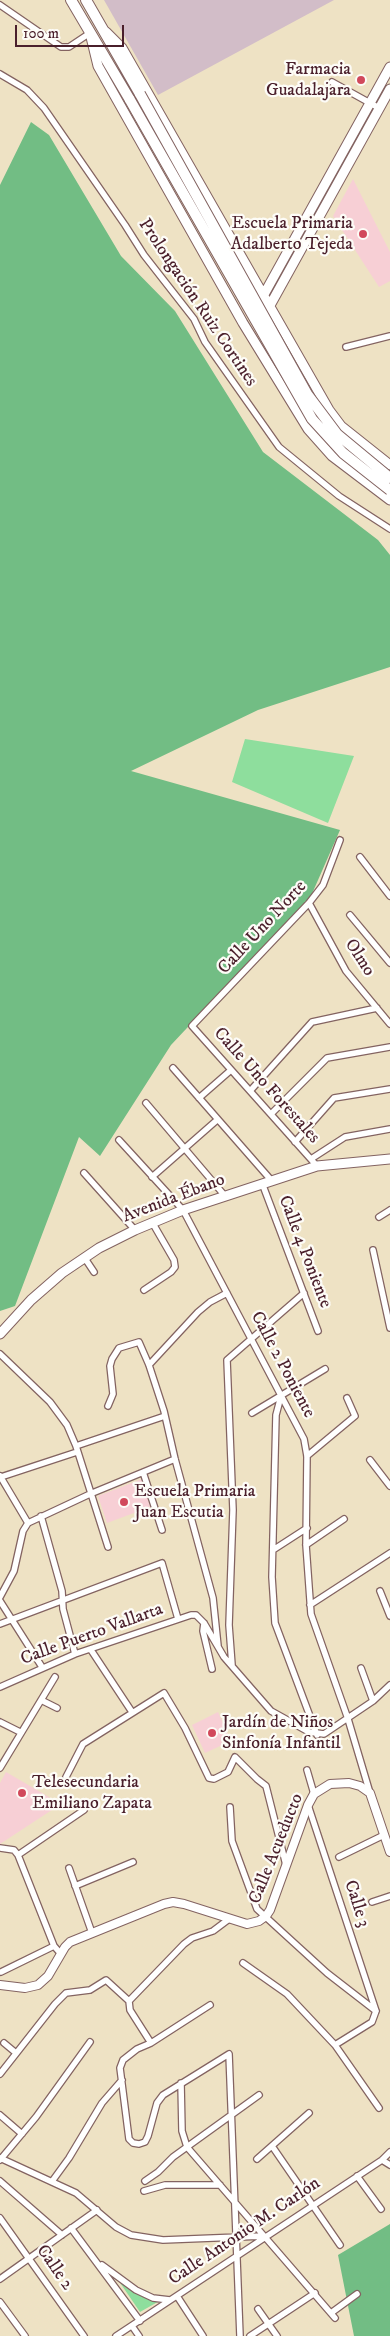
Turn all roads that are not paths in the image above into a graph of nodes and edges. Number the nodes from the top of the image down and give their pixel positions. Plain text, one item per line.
1 (71, 0) edge
2 (86, 0) edge
3 (0, 5) edge
4 (100, 28) junction
5 (90, 33) junction
6 (390, 67) edge
7 (0, 74) edge
8 (332, 82) dead end
9 (390, 88) edge
10 (370, 103) junction
11 (379, 108) junction
12 (263, 296) junction
13 (269, 307) junction
14 (243, 323) junction
15 (250, 334) junction
16 (390, 336) edge
17 (346, 347) dead end
18 (390, 465) edge
19 (390, 478) edge
20 (390, 490) edge
21 (390, 500) edge
22 (390, 530) edge
23 (340, 840) dead end
24 (360, 857) dead end
25 (390, 896) edge
26 (310, 903) junction
27 (350, 915) dead end
28 (390, 963) edge
29 (376, 1008) junction
30 (390, 1024) edge
31 (192, 1026) joint
32 (390, 1047) edge
33 (173, 1068) dead end
34 (231, 1070) junction
35 (390, 1089) edge
36 (250, 1091) junction
37 (199, 1098) junction
38 (146, 1103) dead end
39 (270, 1114) junction
40 (217, 1120) junction
41 (390, 1129) edge
42 (119, 1140) dead end
43 (295, 1142) junction
44 (183, 1148) junction
45 (390, 1158) edge
46 (314, 1163) junction
47 (84, 1173) dead end
48 (152, 1177) junction
49 (271, 1180) junction
50 (262, 1183) junction
51 (225, 1196) junction
52 (183, 1210) junction
53 (390, 1210) edge
54 (379, 1217) dead end
55 (152, 1222) junction
56 (135, 1230) junction
57 (374, 1250) dead end
58 (84, 1257) junction
59 (94, 1272) dead end
60 (144, 1290) dead end
61 (227, 1293) junction
62 (304, 1293) junction
63 (390, 1328) edge
64 (318, 1331) dead end
65 (0, 1334) edge
66 (250, 1340) junction
67 (0, 1354) edge
68 (149, 1365) junction
69 (325, 1369) dead end
70 (281, 1396) junction
71 (347, 1398) dead end
72 (108, 1406) dead end
73 (252, 1413) dead end
74 (165, 1416) junction
75 (77, 1449) junction
76 (307, 1456) junction
77 (175, 1459) junction
78 (370, 1460) dead end
79 (144, 1472) junction
80 (0, 1476) edge
81 (390, 1486) edge
82 (90, 1494) junction
83 (41, 1516) junction
84 (344, 1519) dead end
85 (28, 1523) junction
86 (307, 1528) junction
87 (162, 1530) dead end
88 (306, 1545) junction
89 (108, 1547) dead end
90 (273, 1550) junction
91 (390, 1553) edge
92 (380, 1591) dead end
93 (0, 1597) edge
94 (63, 1599) junction
95 (0, 1602) edge
96 (310, 1605) junction
97 (390, 1616) edge
98 (11, 1619) junction
99 (178, 1619) junction
100 (204, 1623) junction
101 (0, 1624) edge
102 (218, 1648) junction
103 (90, 1650) junction
104 (75, 1654) junction
105 (232, 1666) junction
106 (42, 1667) junction
107 (212, 1668) dead end
108 (361, 1668) dead end
109 (55, 1677) dead end
110 (390, 1685) edge
111 (0, 1687) edge
112 (41, 1700) junction
113 (372, 1701) junction
114 (57, 1708) dead end
115 (132, 1712) junction
116 (348, 1719) junction
117 (0, 1722) edge
118 (20, 1732) junction
119 (316, 1735) junction
120 (1, 1764) edge
121 (307, 1770) dead end
122 (66, 1777) dead end
123 (370, 1793) junction
124 (314, 1794) junction
125 (308, 1805) junction
126 (230, 1807) dead end
127 (84, 1810) dead end
128 (384, 1835) junction
129 (0, 1848) edge
130 (390, 1852) edge
131 (18, 1855) junction
132 (339, 1856) dead end
133 (133, 1862) dead end
134 (286, 1865) junction
135 (69, 1868) dead end
136 (75, 1886) junction
137 (390, 1896) edge
138 (372, 1902) dead end
139 (266, 1916) junction
140 (229, 1919) junction
141 (92, 1933) junction
142 (54, 1946) junction
143 (61, 1954) junction
144 (243, 1963) dead end
145 (1, 1972) dead end
146 (0, 1985) edge
147 (129, 2003) junction
148 (210, 2005) dead end
149 (376, 2011) junction
150 (90, 2042) dead end
151 (4, 2043) dead end
152 (151, 2043) junction
153 (335, 2045) junction
154 (16, 2053) junction
155 (0, 2074) edge
156 (122, 2080) junction
157 (181, 2083) junction
158 (259, 2095) dead end
159 (379, 2108) dead end
160 (309, 2112) dead end
161 (0, 2114) edge
162 (232, 2116) junction
163 (22, 2134) junction
164 (272, 2146) junction
165 (187, 2147) junction
166 (390, 2152) edge
167 (0, 2159) edge
168 (257, 2159) dead end
169 (382, 2160) junction
170 (390, 2165) edge
171 (357, 2176) junction
172 (52, 2180) junction
173 (0, 2181) edge
174 (144, 2181) dead end
175 (220, 2185) junction
176 (144, 2192) dead end
177 (235, 2202) junction
178 (314, 2205) junction
179 (382, 2209) dead end
180 (97, 2210) junction
181 (0, 2218) edge
182 (71, 2228) junction
183 (62, 2234) junction
184 (266, 2236) junction
185 (237, 2238) junction
186 (340, 2245) dead end
187 (238, 2256) junction
188 (29, 2258) junction
189 (96, 2260) junction
190 (0, 2279) edge
191 (314, 2293) junction
192 (357, 2294) dead end
193 (177, 2296) junction
194 (170, 2300) junction
195 (0, 2302) edge
196 (258, 2309) dead end
197 (140, 2321) junction
198 (269, 2323) junction
199 (132, 2326) junction
200 (25, 2336) edge
201 (84, 2336) edge
202 (116, 2336) edge
203 (139, 2336) edge
204 (203, 2336) edge
205 (240, 2336) edge
206 (250, 2336) edge
207 (277, 2336) edge

1 - 5 highway
2 - 4 highway
3 - 5 street
4 - 12 main road
4 - 19 highway, bridge
5 - 14 main road
5 - 20 highway, bridge
6 - 10 main road
7 - 22 street, Prolongación Ruiz Cortines
8 - 10 street
9 - 11 main road
10 - 11 street
10 - 12 main road
11 - 13 main road
12 - 13 main road
12 - 14 main road
13 - 15 main road
13 - 18 main road
14 - 15 main road
15 - 21 main road
16 - 17 street
23 - 26 street, Calle Uno Norte
24 - 25 street
26 - 29 street, Olmo
26 - 31 street, Calle Uno Norte
27 - 28 street
29 - 30 street, Olmo
29 - 36 street
31 - 34 street, Calle Uno Forestales
32 - 39 street
33 - 37 street
34 - 36 street, Calle Uno Forestales
34 - 37 street
35 - 43 street
36 - 39 street, Calle Uno Forestales
37 - 40 street
38 - 44 street
39 - 43 street, Calle Uno Forestales
40 - 44 street
40 - 49 street
41 - 46 street
42 - 48 street, Calle 2 Poniente
43 - 46 street, Calle Uno Forestales
44 - 48 street
44 - 51 street
45 - 46 main road, Avenida Ébano
46 - 49 main road, Avenida Ébano
47 - 56 street
48 - 52 street, Calle 2 Poniente
49 - 50 main road, Avenida Ébano
50 - 51 main road, Avenida Ébano
50 - 62 street, Calle 4 Poniente
51 - 52 main road, Avenida Ébano
52 - 55 main road, Avenida Ébano
52 - 61 street, Calle 2 Poniente
53 - 54 street
55 - 56 main road, Avenida Ébano
55 - 60 street
56 - 58 main road, Avenida Ébano
57 - 63 street
58 - 59 street
58 - 65 main road, Avenida Ébano
61 - 66 street, Calle 2 Poniente
61 - 68 street
62 - 64 street, Calle 4 Poniente
62 - 66 street
66 - 70 street, Calle 2 Poniente
66 - 105 street
67 - 75 street
68 - 72 street
68 - 74 street
69 - 70 street
70 - 73 street
70 - 76 street, Calle 2 Poniente
70 - 90 street
71 - 76 street
74 - 75 street
74 - 77 street
75 - 80 street
75 - 82 street
76 - 86 street, Calle 2 Poniente
77 - 79 street
77 - 102 street
78 - 81 street
79 - 82 street
79 - 87 street
80 - 85 street
82 - 83 street
82 - 89 street
83 - 85 street
83 - 94 street
84 - 88 street
85 - 93 street
86 - 88 street, Calle 2 Poniente
86 - 90 street
88 - 96 street, Calle 2 Poniente
90 - 119 street
91 - 96 street
92 - 97 street
94 - 98 street
94 - 99 street
94 - 104 street
95 - 98 street
96 - 116 street, Calle 2 Poniente
98 - 101 street
98 - 106 street
99 - 100 street, Calle Puerto Vallarta
99 - 103 street, Calle Puerto Vallarta
100 - 102 street
100 - 107 street
102 - 105 street
103 - 104 street, Calle Puerto Vallarta
103 - 115 street
104 - 106 street, Calle Puerto Vallarta
105 - 119 street
106 - 111 street, Calle Puerto Vallarta
108 - 113 street
109 - 112 street
110 - 113 street
112 - 114 street
112 - 118 street
113 - 116 street
115 - 122 street
115 - 134 street
116 - 119 street
116 - 123 street
117 - 118 street
118 - 120 street
121 - 124 street
123 - 124 street, Calle Acueducto
123 - 128 street
124 - 125 street, Calle Acueducto
125 - 134 street, Calle Acueducto
125 - 149 street, Calle 3
126 - 139 street
127 - 131 street
128 - 130 street
128 - 132 street
129 - 131 street
131 - 142 street
133 - 136 street
134 - 139 street, Calle Acueducto
135 - 136 street
136 - 141 street
137 - 138 street
139 - 140 street, Calle Acueducto
139 - 149 street
140 - 141 street, Calle Acueducto
140 - 147 street
141 - 143 street, Calle Acueducto
142 - 143 street
142 - 145 street
143 - 146 street, Calle Acueducto
144 - 153 street
147 - 152 street
147 - 154 street
148 - 152 street
149 - 153 street
150 - 163 street
151 - 154 street
152 - 156 street
153 - 159 street
154 - 155 street
156 - 157 street
156 - 172 street
157 - 162 street
157 - 165 street
158 - 162 street
160 - 164 street
161 - 163 street
162 - 165 street
162 - 177 street
163 - 167 street
164 - 168 street
164 - 178 street
165 - 174 street
165 - 175 street
166 - 169 street, Calle Antonio M. Carlón
167 - 172 street
169 - 170 street
169 - 171 street, Calle Antonio M. Carlón
171 - 178 street, Calle Antonio M. Carlón
171 - 179 street
172 - 180 street
173 - 183 street
175 - 176 street
175 - 177 street
177 - 184 street
177 - 185 street
178 - 184 street, Calle Antonio M. Carlón
178 - 186 street
180 - 182 street
180 - 185 street
181 - 188 street, Calle 2
182 - 183 street
182 - 189 street
183 - 188 street
184 - 185 street
184 - 187 street, Calle Antonio M. Carlón
184 - 191 street
185 - 187 street
187 - 193 street, Calle Antonio M. Carlón
187 - 205 street
188 - 190 street
188 - 201 street, Calle 2
189 - 194 street
189 - 197 street
191 - 192 street
191 - 198 street
193 - 194 street, Calle Antonio M. Carlón
193 - 204 street
194 - 197 street, Calle Antonio M. Carlón
195 - 200 street
196 - 198 street
197 - 199 street, Calle Antonio M. Carlón
198 - 206 street
198 - 207 street
199 - 202 street, Calle Antonio M. Carlón
199 - 203 street

